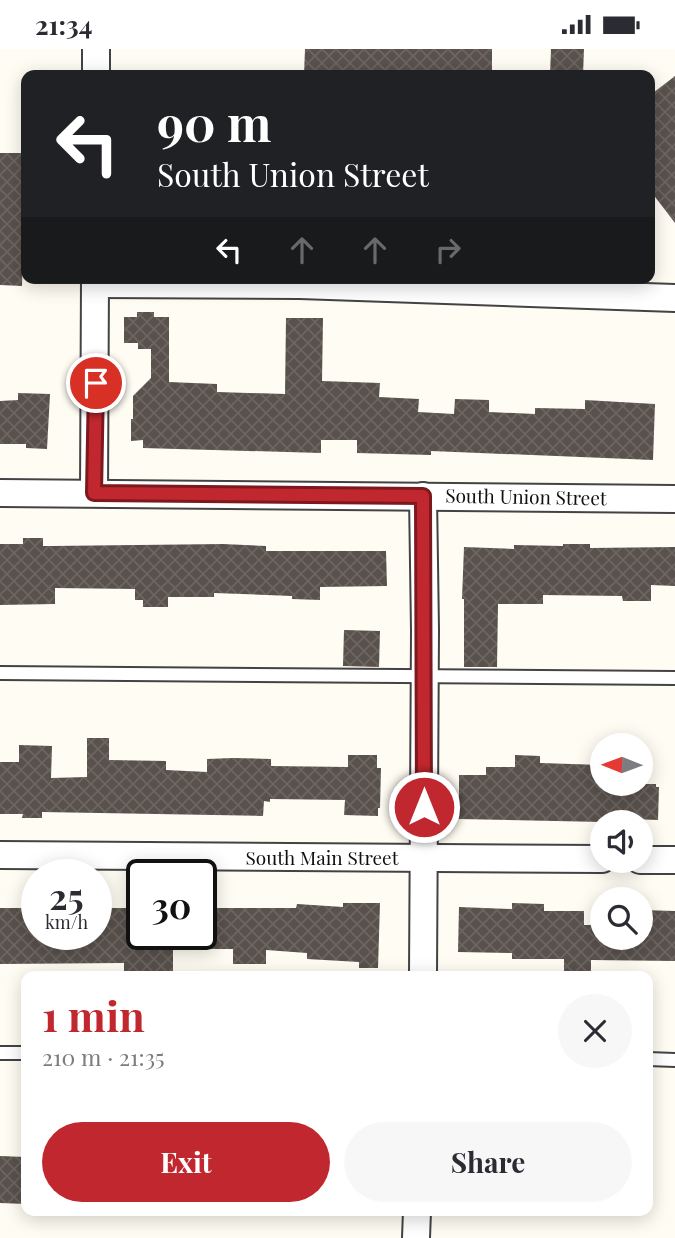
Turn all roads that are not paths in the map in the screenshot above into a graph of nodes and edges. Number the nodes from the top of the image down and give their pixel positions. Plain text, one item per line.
1 (96, 49) edge
2 (96, 70) edge
3 (95, 284) edge
4 (249, 284) edge
5 (675, 298) edge
6 (0, 493) edge
7 (94, 493) junction
8 (423, 496) junction
9 (675, 499) edge
10 (0, 673) edge
11 (425, 677) junction
12 (675, 678) edge
13 (0, 855) edge
14 (424, 859) junction
15 (590, 859) edge
16 (653, 859) edge
17 (675, 860) edge
18 (423, 971) edge
19 (0, 1053) edge
20 (21, 1053) edge
21 (653, 1059) edge
22 (675, 1060) edge
23 (417, 1216) edge
24 (416, 1238) edge

1 - 2 street
3 - 7 street
4 - 5 street
6 - 7 street, South Union Street
7 - 8 street, South Union Street
8 - 9 street, South Union Street
8 - 11 street
10 - 11 lane
11 - 12 lane
11 - 14 street
13 - 14 street, South Main Street
14 - 15 street, South Main Street
14 - 18 street
16 - 17 street
19 - 20 lane
21 - 22 lane
23 - 24 street

